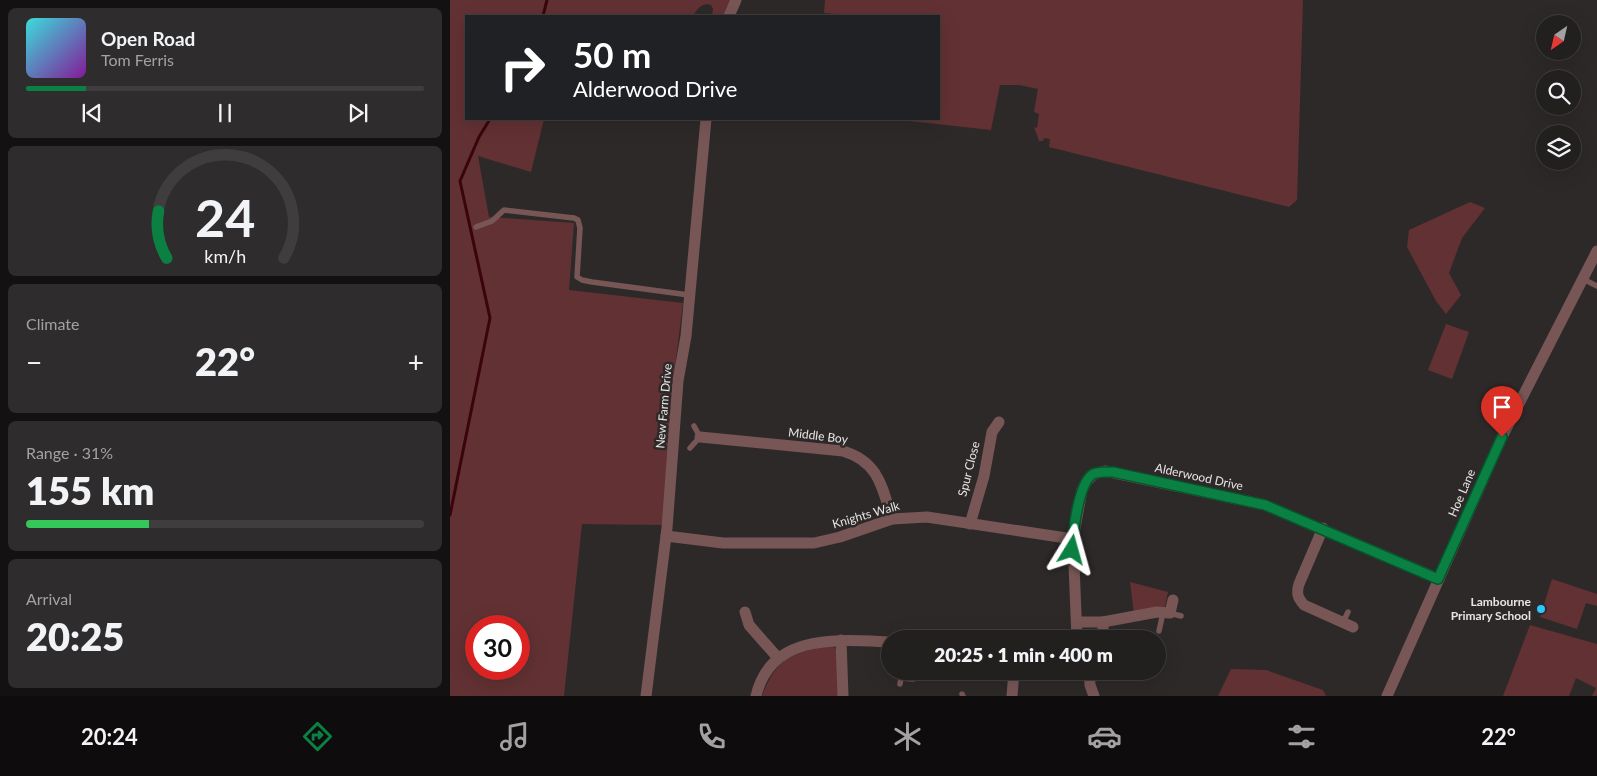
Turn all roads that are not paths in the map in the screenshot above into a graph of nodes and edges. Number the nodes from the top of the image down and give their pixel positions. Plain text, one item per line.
1 (736, 0) edge
2 (729, 15) edge
3 (706, 120) edge
4 (476, 227) dead end
5 (1597, 251) edge
6 (1583, 279) junction
7 (1597, 286) edge
8 (689, 295) junction
9 (999, 422) dead end
10 (694, 426) dead end
11 (700, 437) junction
12 (690, 448) dead end
13 (892, 519) junction
14 (970, 524) junction
15 (1324, 528) junction
16 (666, 536) junction
17 (1072, 539) junction
18 (1438, 579) junction
19 (1173, 600) dead end
20 (745, 612) dead end
21 (1171, 614) junction
22 (1348, 620) dead end
23 (1077, 622) junction
24 (1103, 622) junction
25 (1077, 630) edge
26 (1103, 630) edge
27 (1159, 630) edge
28 (841, 640) junction
29 (881, 642) edge
30 (778, 658) junction
31 (901, 680) edge
32 (1013, 680) edge
33 (1090, 680) edge
34 (900, 684) dead end
35 (646, 696) edge
36 (756, 696) edge
37 (843, 696) edge
38 (1002, 696) edge
39 (1012, 696) edge
40 (1094, 696) edge
41 (1387, 696) edge

1 - 2 street
3 - 8 street, New Farm Drive
4 - 8 lane
5 - 6 street, Hoe Lane
6 - 7 lane
6 - 18 street, Hoe Lane
8 - 16 street, New Farm Drive
9 - 14 street, Spur Close
10 - 11 lane
11 - 12 lane
11 - 13 street, Middle Boy
13 - 14 street, Knights Walk
13 - 16 street, Knights Walk
14 - 17 street, Knights Walk
15 - 17 street, Alderwood Drive
15 - 18 street, Alderwood Drive
15 - 22 street
16 - 35 street, New Farm Drive
17 - 23 street, Alderwood Drive
18 - 41 street, Hoe Lane
19 - 21 street
20 - 30 street
21 - 24 street
21 - 27 lane
23 - 24 street
23 - 25 street, Alderwood Drive
24 - 26 street
28 - 29 street
28 - 30 street
28 - 37 street
30 - 36 street
31 - 34 lane
32 - 39 street
33 - 40 street
38 - 39 street

